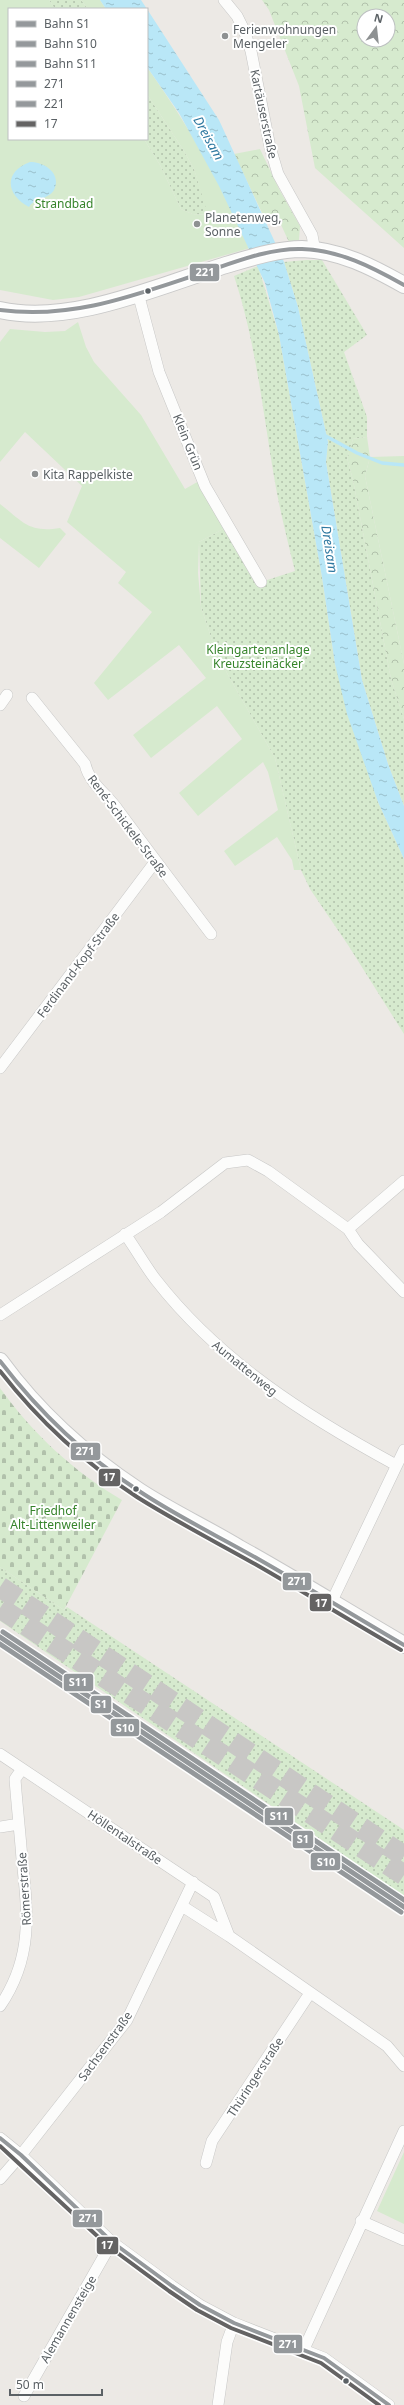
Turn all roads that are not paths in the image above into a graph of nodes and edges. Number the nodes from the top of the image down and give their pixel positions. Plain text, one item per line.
1 (224, 0) edge
2 (315, 251) junction
3 (404, 285) edge
4 (138, 293) junction
5 (0, 310) edge
6 (261, 582) dead end
7 (7, 695) dead end
8 (32, 698) dead end
9 (0, 705) edge
10 (155, 862) junction
11 (211, 934) dead end
12 (0, 1068) edge
13 (404, 1181) edge
14 (348, 1229) junction
15 (126, 1234) junction
16 (404, 1292) edge
17 (0, 1315) edge
18 (0, 1361) edge
19 (404, 1450) edge
20 (396, 1465) junction
21 (331, 1603) junction
22 (404, 1645) edge
23 (0, 1754) edge
24 (22, 1769) junction
25 (19, 1824) junction
26 (0, 1827) edge
27 (193, 1882) junction
28 (182, 1906) junction
29 (229, 1936) junction
30 (310, 1993) junction
31 (0, 2006) edge
32 (404, 2066) edge
33 (404, 2131) edge
34 (0, 2138) edge
35 (21, 2155) junction
36 (206, 2163) dead end
37 (0, 2179) edge
38 (361, 2221) junction
39 (404, 2240) edge
40 (112, 2242) junction
41 (234, 2323) junction
42 (304, 2349) junction
43 (24, 2396) dead end
44 (382, 2403) edge
45 (218, 2405) edge

1 - 2 street, Kartäuserstraße
2 - 3 street
2 - 4 street
4 - 5 street
4 - 6 street, Klein Grün
7 - 9 street
8 - 10 street, René-Schickele-Straße
10 - 11 street, René-Schickele-Straße
10 - 12 street, Ferdinand-Kopf-Straße
13 - 14 street
14 - 15 street
14 - 16 street
15 - 17 street
15 - 20 street, Aumattenweg
18 - 21 street
19 - 20 street
20 - 21 street
21 - 22 street
23 - 24 street, Höllentalstraße
24 - 25 street, Römerstraße
24 - 27 street, Höllentalstraße
25 - 26 street
25 - 31 street, Römerstraße
27 - 28 street, Sachsenstraße
27 - 29 street, Höllentalstraße
28 - 29 street
28 - 35 street, Sachsenstraße
29 - 30 street
30 - 32 street
30 - 36 street, Thüringerstraße
33 - 38 street
34 - 35 street
35 - 37 street, Sachsenstraße
35 - 40 street
38 - 39 street
38 - 42 street
40 - 41 street
40 - 43 street, Alemannensteige
41 - 42 street
41 - 45 street
42 - 44 street

